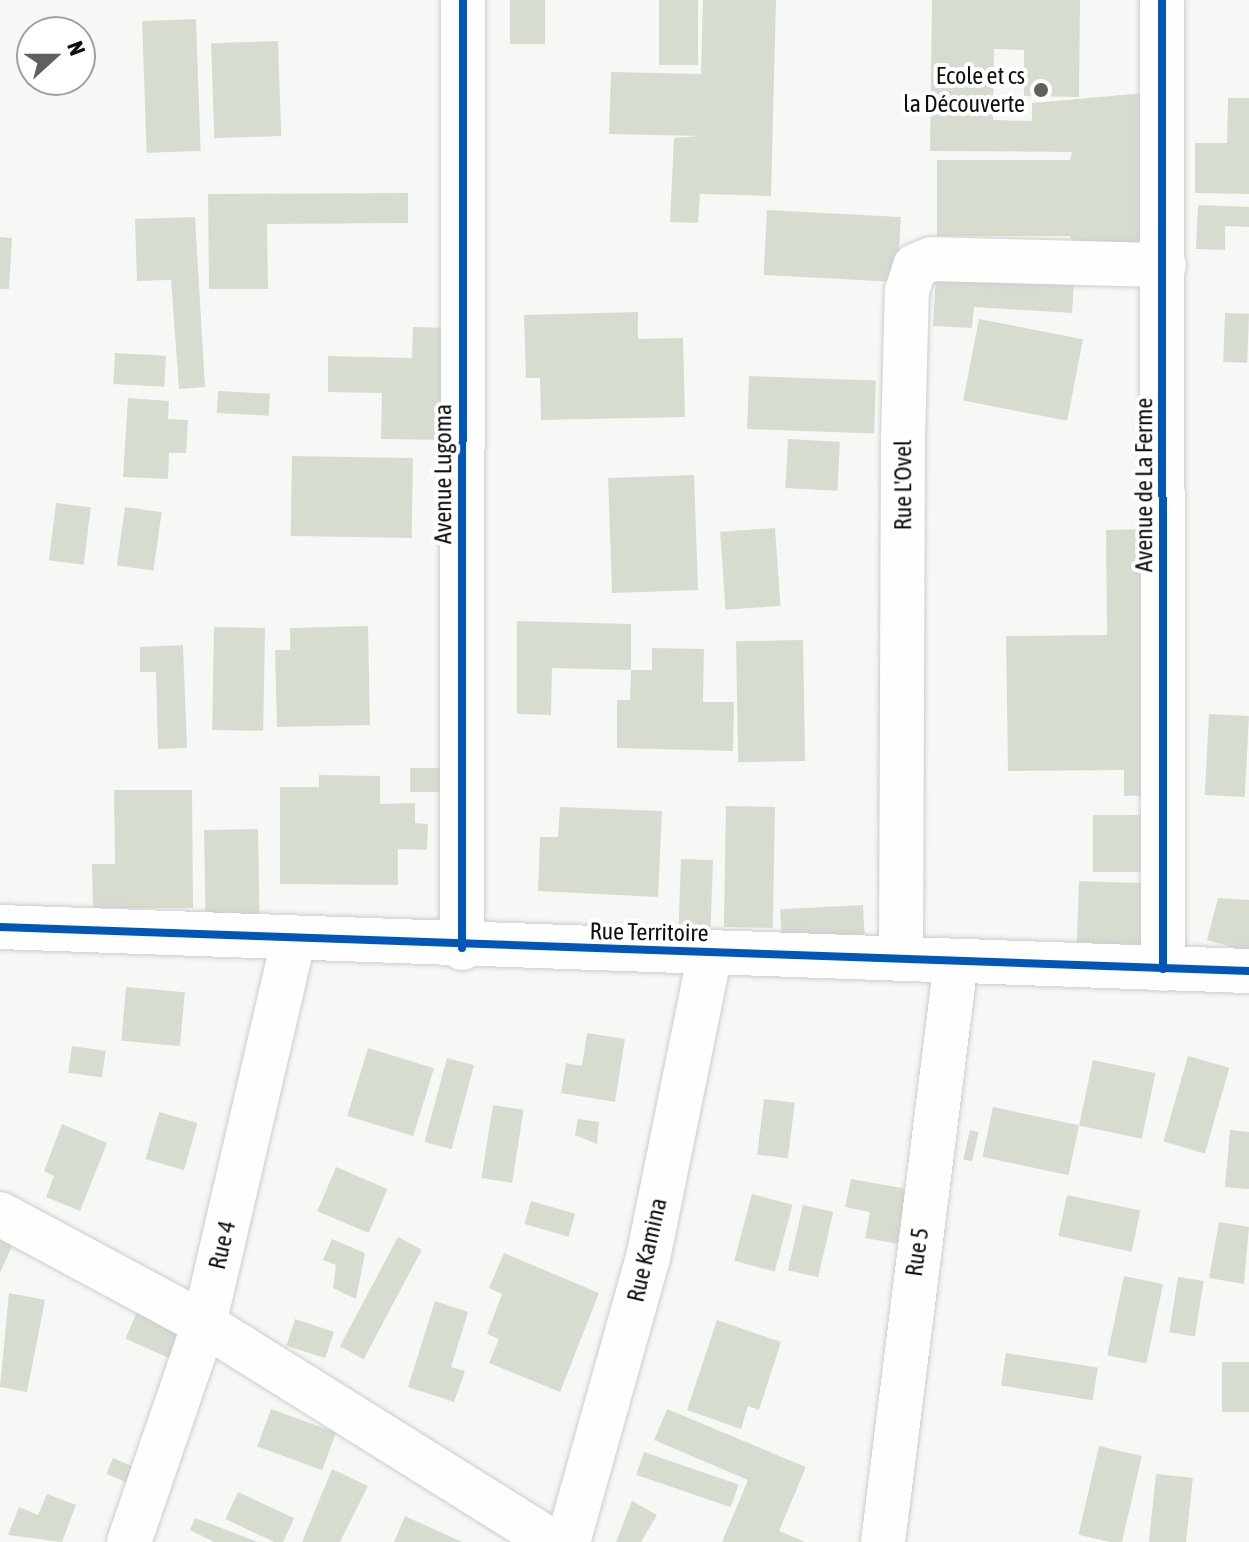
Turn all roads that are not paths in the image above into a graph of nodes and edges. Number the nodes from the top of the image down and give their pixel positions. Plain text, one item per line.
1 (463, 0) edge
2 (1162, 0) edge
3 (1164, 265) junction
4 (0, 927) edge
5 (293, 941) junction
6 (462, 948) junction
7 (710, 953) junction
8 (901, 956) junction
9 (956, 962) junction
10 (1163, 969) junction
11 (1249, 971) edge
12 (0, 1214) edge
13 (204, 1324) junction
14 (129, 1542) edge
15 (553, 1542) edge
16 (568, 1542) edge
17 (883, 1542) edge

1 - 6 street, Avenue Lugoma
2 - 3 street, Avenue de La Ferme
3 - 8 street, Rue L'Ovel
3 - 10 street, Avenue de La Ferme
4 - 5 street, Rue Territoire
5 - 6 street, Rue Territoire
5 - 13 street, Rue 4
6 - 7 street, Rue Territoire
7 - 8 street, Rue Territoire
7 - 16 street, Rue Kamina
8 - 9 street, Rue Territoire
9 - 10 street, Rue Territoire
9 - 17 street, Rue 5
10 - 11 street, Rue Territoire
12 - 13 street
13 - 14 street, Rue 4
13 - 15 street

